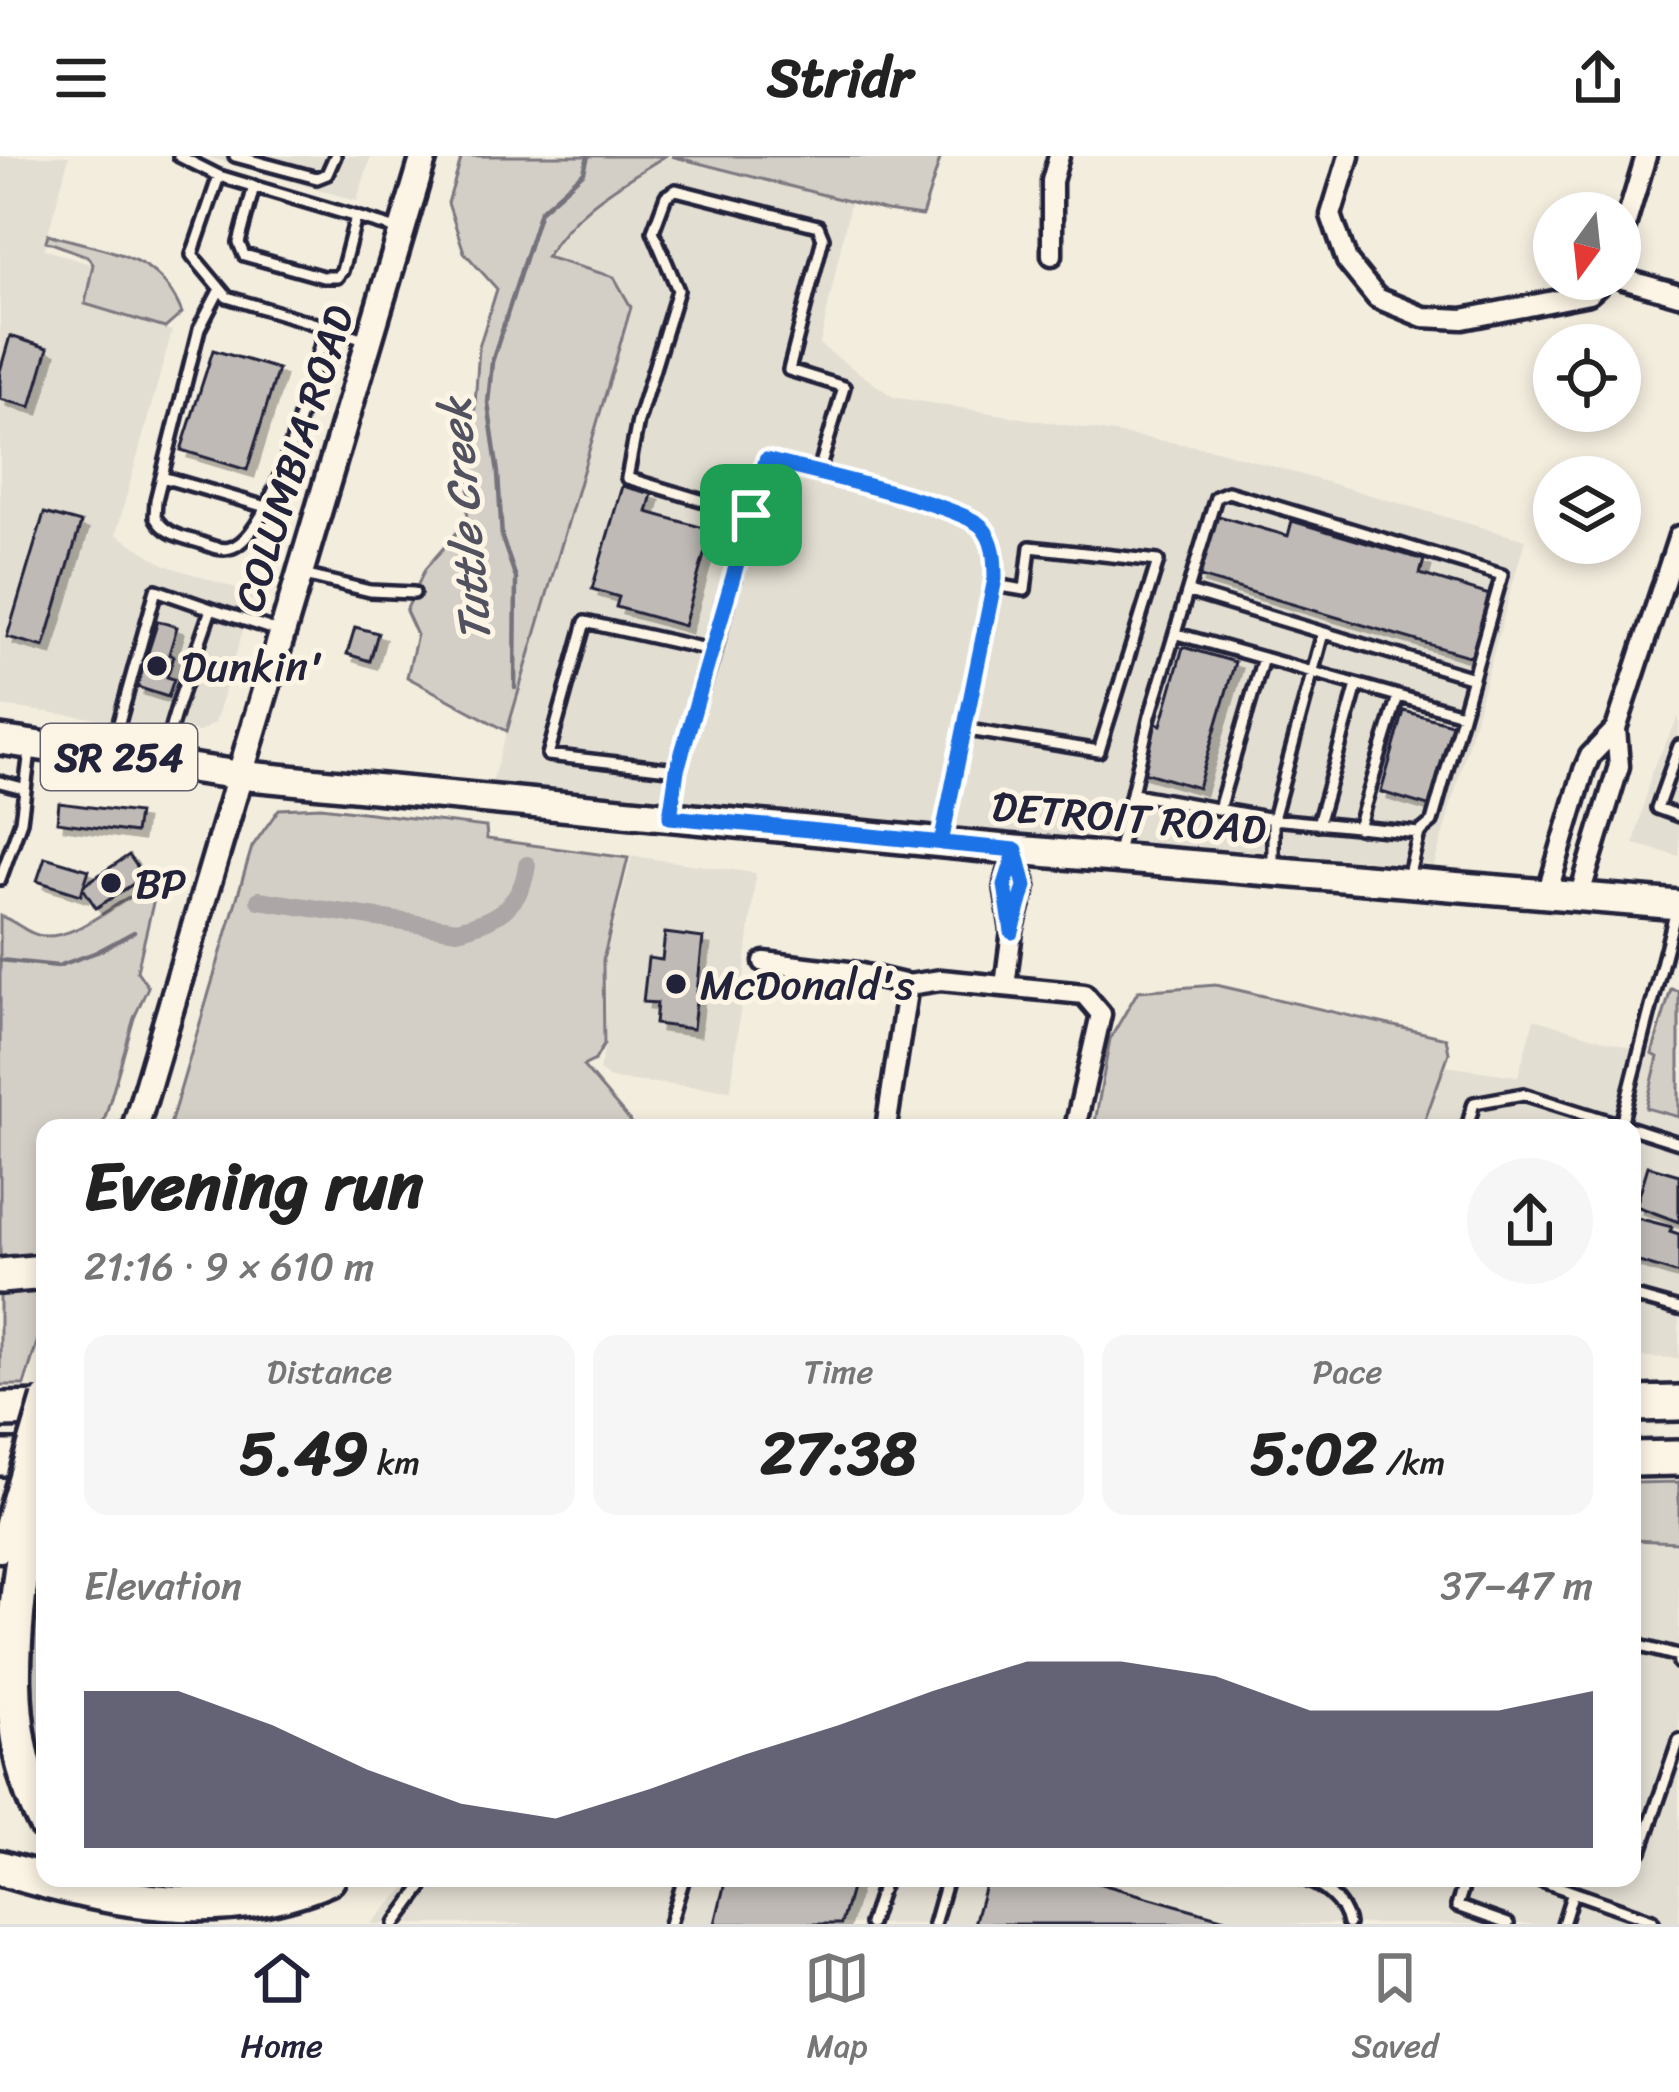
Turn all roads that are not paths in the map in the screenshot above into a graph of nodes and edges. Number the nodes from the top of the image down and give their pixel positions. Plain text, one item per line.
1 (178, 156) edge
2 (235, 156) edge
3 (335, 156) edge
4 (424, 156) edge
5 (1059, 156) edge
6 (1349, 156) edge
7 (1646, 156) edge
8 (219, 176) junction
9 (254, 186) junction
10 (1635, 192) edge
11 (356, 217) junction
12 (402, 231) junction
13 (1052, 255) dead end
14 (1641, 284) edge
15 (220, 289) junction
16 (1679, 295) edge
17 (1555, 300) edge
18 (326, 327) junction
19 (369, 340) junction
20 (818, 474) junction
21 (162, 477) junction
22 (266, 507) junction
23 (751, 515) junction
24 (1679, 536) edge
25 (298, 573) junction
26 (994, 585) junction
27 (1189, 592) junction
28 (414, 593) dead end
29 (211, 609) junction
30 (281, 632) junction
31 (1323, 633) junction
32 (1177, 634) junction
33 (715, 651) junction
34 (1263, 658) junction
35 (1310, 673) junction
36 (1472, 678) junction
37 (1358, 686) junction
38 (1398, 696) junction
39 (1462, 714) junction
40 (962, 729) junction
41 (1616, 729) junction
42 (0, 740) edge
43 (31, 744) junction
44 (1679, 746) edge
45 (110, 756) junction
46 (163, 764) junction
47 (1676, 768) edge
48 (677, 770) junction
49 (238, 775) junction
50 (0, 782) edge
51 (23, 788) junction
52 (1134, 794) junction
53 (1219, 809) junction
54 (1679, 816) edge
55 (670, 817) junction
56 (1273, 819) junction
57 (1318, 824) junction
58 (1358, 828) junction
59 (1419, 833) junction
60 (941, 843) junction
61 (1016, 850) junction
62 (1116, 859) junction
63 (1273, 872) junction
64 (0, 879) edge
65 (1407, 883) junction
66 (1547, 894) junction
67 (1579, 897) junction
68 (1678, 905) edge
69 (764, 962) dead end
70 (908, 985) junction
71 (1005, 986) junction
72 (138, 1119) edge
73 (887, 1119) edge
74 (1077, 1119) edge
75 (1470, 1119) edge
76 (1601, 1119) edge
77 (1628, 1119) edge
78 (1641, 1132) edge
79 (1679, 1143) edge
80 (36, 1273) edge
81 (0, 1276) edge
82 (1641, 1299) edge
83 (1679, 1310) edge
84 (1679, 1403) edge
85 (1641, 1404) edge
86 (36, 1409) edge
87 (0, 1410) edge
88 (36, 1435) edge
89 (36, 1457) edge
90 (0, 1458) edge
91 (1679, 1458) edge
92 (1641, 1459) edge
93 (36, 1488) edge
94 (0, 1491) edge
95 (36, 1492) edge
96 (11, 1537) edge
97 (0, 1607) edge
98 (1641, 1646) edge
99 (1679, 1663) edge
100 (1679, 1740) edge
101 (36, 1803) edge
102 (0, 1850) edge
103 (1641, 1851) edge
104 (36, 1860) edge
105 (0, 1868) edge
106 (36, 1878) edge
107 (68, 1887) edge
108 (129, 1887) edge
109 (276, 1887) edge
110 (311, 1887) edge
111 (422, 1887) edge
112 (681, 1887) edge
113 (882, 1887) edge
114 (944, 1887) edge
115 (1323, 1887) edge
116 (1463, 1887) edge
117 (1559, 1887) edge
118 (1573, 1892) junction
119 (395, 1924) edge
120 (670, 1924) edge
121 (870, 1924) edge
122 (934, 1924) edge
123 (1348, 1924) edge
124 (1508, 1924) edge
125 (1563, 1924) edge
126 (1654, 1924) edge

1 - 8 lane
2 - 3 lane
4 - 12 main road, COLUMBIA ROAD
5 - 13 street
6 - 17 street
7 - 10 street
8 - 9 lane
8 - 15 lane
9 - 11 lane
9 - 11 lane
11 - 12 lane
12 - 19 main road, COLUMBIA ROAD
14 - 16 street
15 - 18 lane
15 - 21 lane
18 - 19 lane
18 - 22 lane
19 - 25 main road, COLUMBIA ROAD
20 - 23 lane
20 - 23 lane
20 - 26 lane
21 - 22 lane
21 - 22 lane
23 - 33 lane
24 - 41 street
25 - 28 lane
25 - 30 main road, COLUMBIA ROAD
26 - 40 lane
26 - 40 lane
27 - 31 lane
27 - 32 lane
27 - 36 lane
29 - 30 lane
29 - 45 lane
29 - 46 lane
30 - 49 main road, COLUMBIA ROAD
31 - 35 lane
31 - 36 lane
32 - 34 lane
32 - 52 lane
33 - 48 lane
33 - 48 lane
34 - 35 lane
34 - 53 lane
35 - 37 lane
35 - 56 lane
36 - 39 lane
37 - 38 lane
37 - 57 lane
38 - 39 lane
38 - 58 lane
39 - 59 lane
40 - 60 lane
41 - 66 street
41 - 67 street
42 - 43 main road, DETROIT ROAD / SR 254
43 - 45 main road, DETROIT ROAD / SR 254
43 - 51 lane
44 - 47 lane
45 - 46 main road, DETROIT ROAD / SR 254
46 - 49 main road, DETROIT ROAD / SR 254
47 - 54 lane
48 - 55 lane
49 - 55 main road, DETROIT ROAD / SR 254
49 - 72 main road, COLUMBIA ROAD
50 - 51 lane
51 - 64 lane
52 - 53 lane
52 - 62 lane
53 - 56 lane
55 - 60 main road, DETROIT ROAD / SR 254
56 - 57 lane
56 - 63 lane
57 - 58 lane
58 - 59 lane
59 - 65 lane
60 - 61 main road, DETROIT ROAD / SR 254
61 - 62 main road, DETROIT ROAD / SR 254
61 - 71 street
62 - 63 main road, DETROIT ROAD / SR 254
63 - 65 main road, DETROIT ROAD / SR 254
65 - 66 main road, DETROIT ROAD / SR 254
66 - 67 main road, DETROIT ROAD / SR 254
67 - 68 main road, DETROIT ROAD / SR 254
68 - 77 lane
69 - 70 street
70 - 71 street
70 - 73 street
71 - 74 street
75 - 76 lane
78 - 79 lane
80 - 81 highway
82 - 83 lane
84 - 85 highway
86 - 87 highway
88 - 96 main road, bridge
89 - 90 highway
91 - 92 highway
93 - 96 main road, bridge
94 - 95 highway
96 - 97 main road
96 - 101 highway
98 - 99 lane
100 - 103 lane
102 - 104 highway
105 - 106 highway
107 - 110 highway
108 - 109 highway
111 - 119 lane
112 - 120 lane
113 - 121 lane
114 - 122 lane
115 - 123 lane
116 - 124 lane
117 - 118 lane
118 - 125 lane
118 - 126 lane

